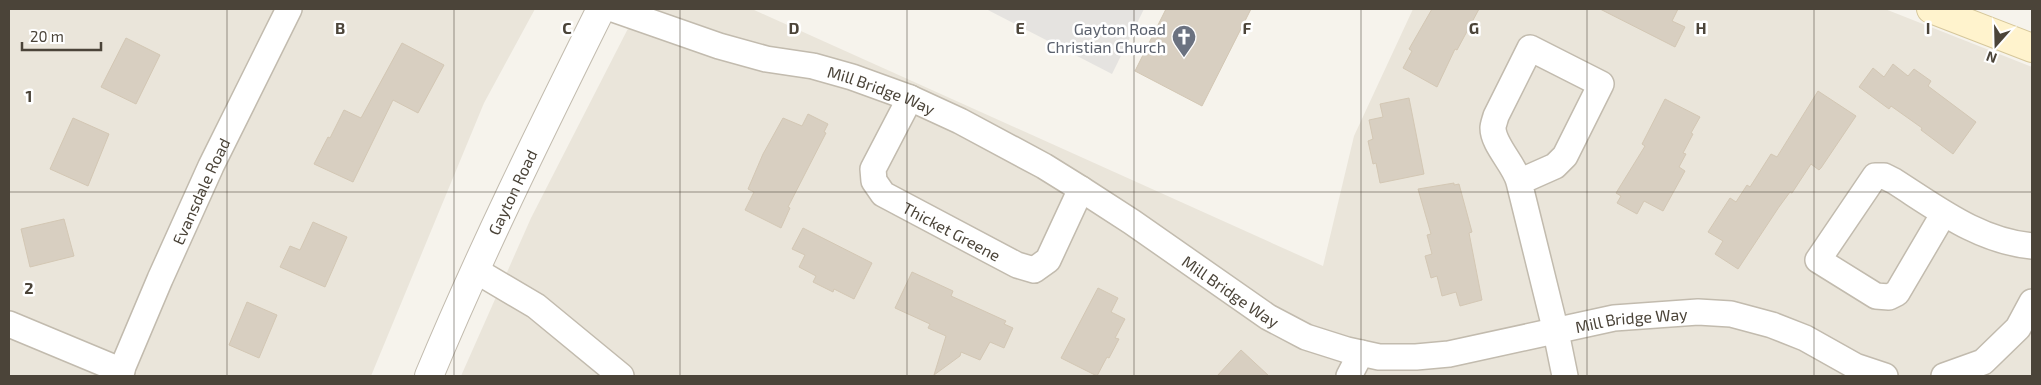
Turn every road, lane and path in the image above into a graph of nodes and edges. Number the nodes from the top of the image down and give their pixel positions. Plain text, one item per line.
1 (289, 9) edge
2 (601, 9) edge
3 (613, 9) edge
4 (1931, 9) edge
5 (2032, 48) edge
6 (910, 98) junction
7 (1519, 182) junction
8 (1081, 189) junction
9 (1944, 213) junction
10 (2032, 246) edge
11 (476, 270) junction
12 (2032, 302) edge
13 (9, 324) edge
14 (1556, 332) junction
15 (1361, 353) junction
16 (121, 374) edge
17 (429, 376) edge
18 (621, 376) edge
19 (1349, 376) edge
20 (1565, 376) edge
21 (1885, 376) edge
22 (1948, 376) edge

1 - 16 street, Evansdale Road
2 - 11 street, Gayton Road
3 - 6 street, Mill Bridge Way
4 - 5 main road
6 - 8 street, Mill Bridge Way
6 - 8 street, Thicket Greene
7 - 7 street
7 - 14 street
8 - 15 street, Mill Bridge Way
9 - 9 street
9 - 10 street
11 - 17 street, Gayton Road
11 - 18 street
12 - 22 street
13 - 16 street
14 - 15 street, Mill Bridge Way
14 - 20 street
14 - 21 street, Mill Bridge Way
15 - 19 street

